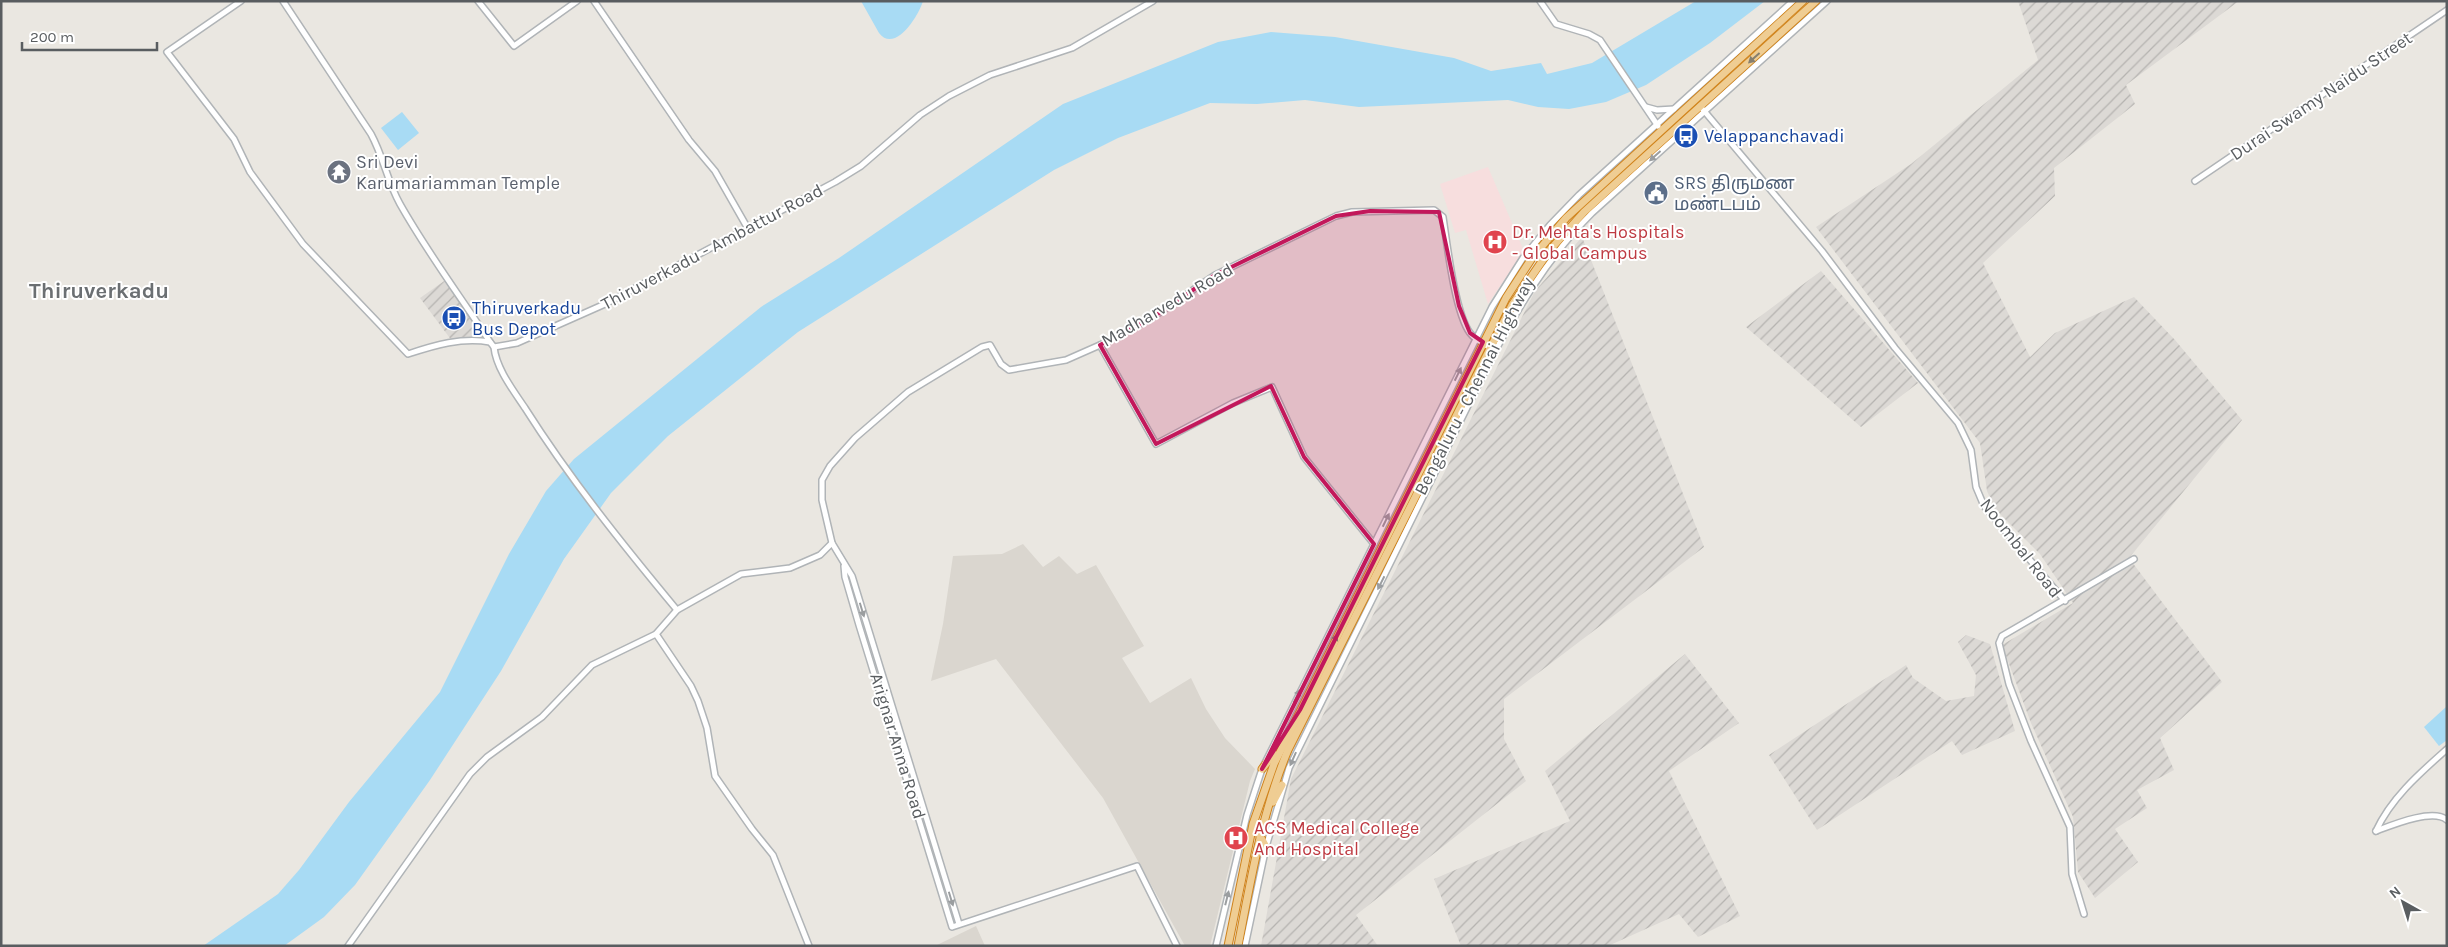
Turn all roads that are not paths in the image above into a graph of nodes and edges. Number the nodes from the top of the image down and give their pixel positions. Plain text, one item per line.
1 (241, 1) edge
2 (283, 1) edge
3 (478, 1) edge
4 (577, 1) edge
5 (594, 1) edge
6 (1153, 1) edge
7 (1540, 1) edge
8 (1793, 1) edge
9 (1804, 1) edge
10 (1816, 1) edge
11 (1826, 1) edge
12 (2447, 10) edge
13 (1645, 106) junction
14 (1676, 108) junction
15 (1702, 109) junction
16 (1659, 127) junction
17 (1668, 140) junction
18 (2194, 181) dead end
19 (747, 227) junction
20 (1480, 340) junction
21 (492, 344) junction
22 (1100, 345) junction
23 (1493, 349) junction
24 (832, 543) junction
25 (1374, 544) junction
26 (2134, 559) dead end
27 (844, 566) junction
28 (2064, 601) junction
29 (677, 610) junction
30 (656, 634) junction
31 (1300, 710) junction
32 (2447, 749) edge
33 (1262, 769) junction
34 (1282, 785) junction
35 (2447, 820) edge
36 (1264, 821) junction
37 (1260, 836) junction
38 (1266, 847) junction
39 (2084, 914) dead end
40 (959, 924) junction
41 (348, 946) edge
42 (809, 946) edge
43 (1177, 946) edge
44 (1216, 946) edge
45 (1228, 946) edge
46 (1238, 946) edge
47 (1244, 946) edge

1 - 21 street, Thiruverkadu - Ambattur Road
2 - 21 street
3 - 4 street
5 - 19 street
6 - 19 street, Thiruverkadu - Ambattur Road
7 - 13 street
8 - 14 street
9 - 16 highway, Bengaluru - Chennai Highway
10 -> 15 highway, Bengaluru - Chennai Highway
11 - 15 street
12 - 18 street, Durai Swamy Naidu Street
13 - 14 street
13 - 16 street
14 - 16 street
15 - 17 highway, Bengaluru - Chennai Highway
15 - 28 street, Noombal Road
16 - 17 street
16 - 20 highway, Bengaluru - Chennai Highway
17 -> 23 highway, Bengaluru - Chennai Highway
19 - 21 street, Thiruverkadu - Ambattur Road
20 - 22 street, Madharvedu Road
20 - 23 street, Madharvedu Road
25 -> 20 street
31 -> 20 highway, Bengaluru - Chennai Highway
21 - 29 street
22 - 24 street, Madharvedu Road
22 - 25 street
23 -> 34 street
23 - 36 highway, Bengaluru - Chennai Highway
24 - 27 street, Arignar Anna Road
24 - 29 street
33 -> 25 street
26 - 28 street
27 -> 40 street, Arignar Anna Road
27 - 40 street, Arignar Anna Road
28 - 39 street, Noombal Road
29 - 30 street
30 - 41 street
30 - 42 street
31 - 33 highway
31 - 45 highway, Bengaluru - Chennai Highway
32 - 35 street
44 -> 33 street
34 - 36 highway
34 - 38 street
36 - 37 highway
37 - 38 highway
37 - 46 highway
38 - 47 street
40 - 43 street

